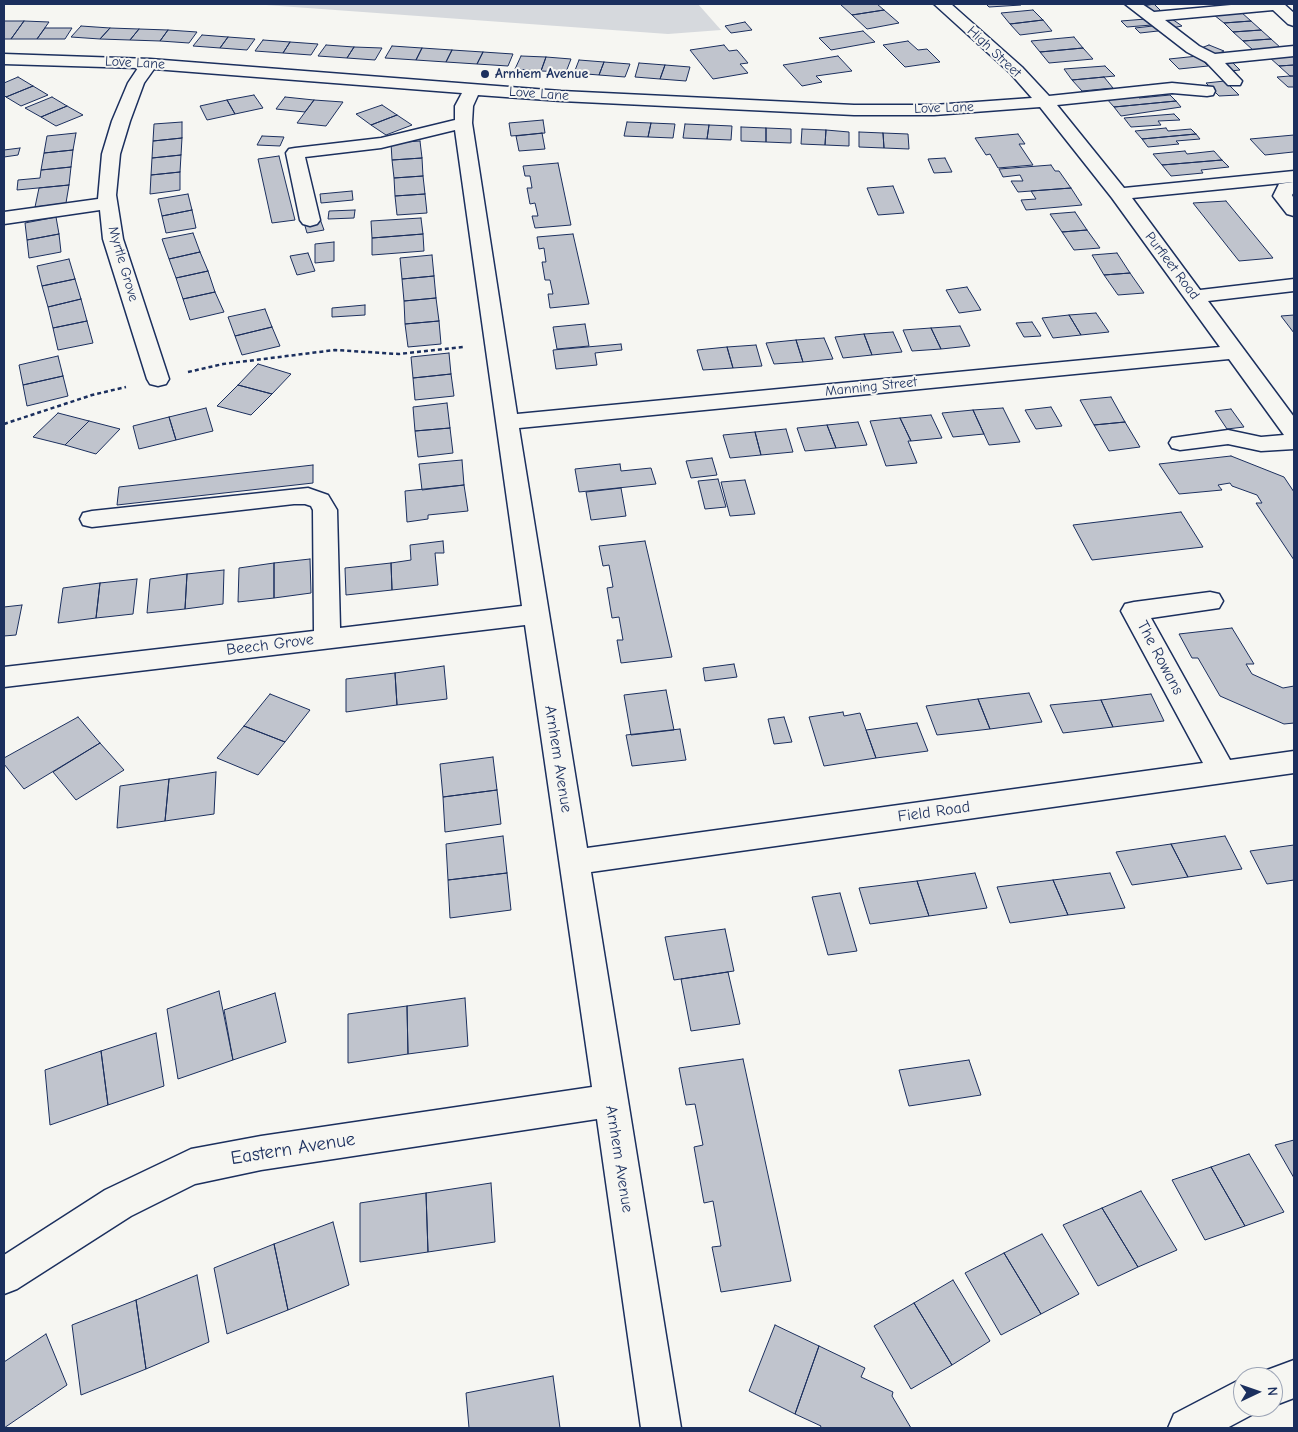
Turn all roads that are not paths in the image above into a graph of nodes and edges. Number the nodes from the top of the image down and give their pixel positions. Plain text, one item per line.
1 (942, 4) edge
2 (1133, 4) edge
3 (1276, 4) edge
4 (1151, 17) junction
5 (1294, 20) edge
6 (1294, 50) edge
7 (1212, 58) junction
8 (4, 59) edge
9 (150, 64) junction
10 (1234, 81) dead end
11 (472, 90) junction
12 (1207, 91) dead end
13 (1045, 102) junction
14 (463, 123) junction
15 (1294, 176) edge
16 (1294, 187) edge
17 (1119, 194) junction
18 (108, 203) junction
19 (1294, 210) edge
20 (4, 218) edge
21 (310, 220) dead end
22 (1294, 285) edge
23 (1195, 297) junction
24 (1236, 352) junction
25 (158, 379) road end
26 (507, 422) junction
27 (1294, 433) edge
28 (1294, 442) edge
29 (1180, 443) dead end
30 (92, 519) dead end
31 (1210, 601) dead end
32 (536, 614) junction
33 (327, 638) junction
34 (4, 677) edge
35 (1294, 762) edge
36 (1222, 772) junction
37 (574, 862) junction
38 (610, 1101) junction
39 (4, 1276) edge
40 (1233, 1403) edge
41 (661, 1428) edge
42 (1188, 1428) edge

1 - 13 street, High Street
2 - 4 street
3 - 4 street
3 - 5 street
4 - 7 street
6 - 7 street
7 - 10 street
8 - 9 street, Love Lane
9 - 11 street, Love Lane
9 - 18 street, Myrtle Grove
11 - 13 street, Love Lane
11 - 14 street, Arnhem Avenue
12 - 13 street, Love Lane
13 - 17 street, Purfleet Road
14 - 21 street
14 - 26 street, Arnhem Avenue
15 - 17 street
16 - 19 street
17 - 23 street, Purfleet Road
18 - 20 street
18 - 25 street, Myrtle Grove
22 - 23 street
23 - 24 street, Purfleet Road
24 - 26 street, Manning Street
24 - 27 street, Purfleet Road
26 - 32 street, Arnhem Avenue
28 - 29 street
30 - 33 street
31 - 36 street, The Rowans
32 - 33 street, Beech Grove
32 - 37 street, Arnhem Avenue
33 - 34 street, Beech Grove
35 - 36 street, Field Road
36 - 37 street, Field Road
37 - 38 street, Arnhem Avenue
38 - 39 street, Eastern Avenue
38 - 41 street, Arnhem Avenue
40 - 42 street

